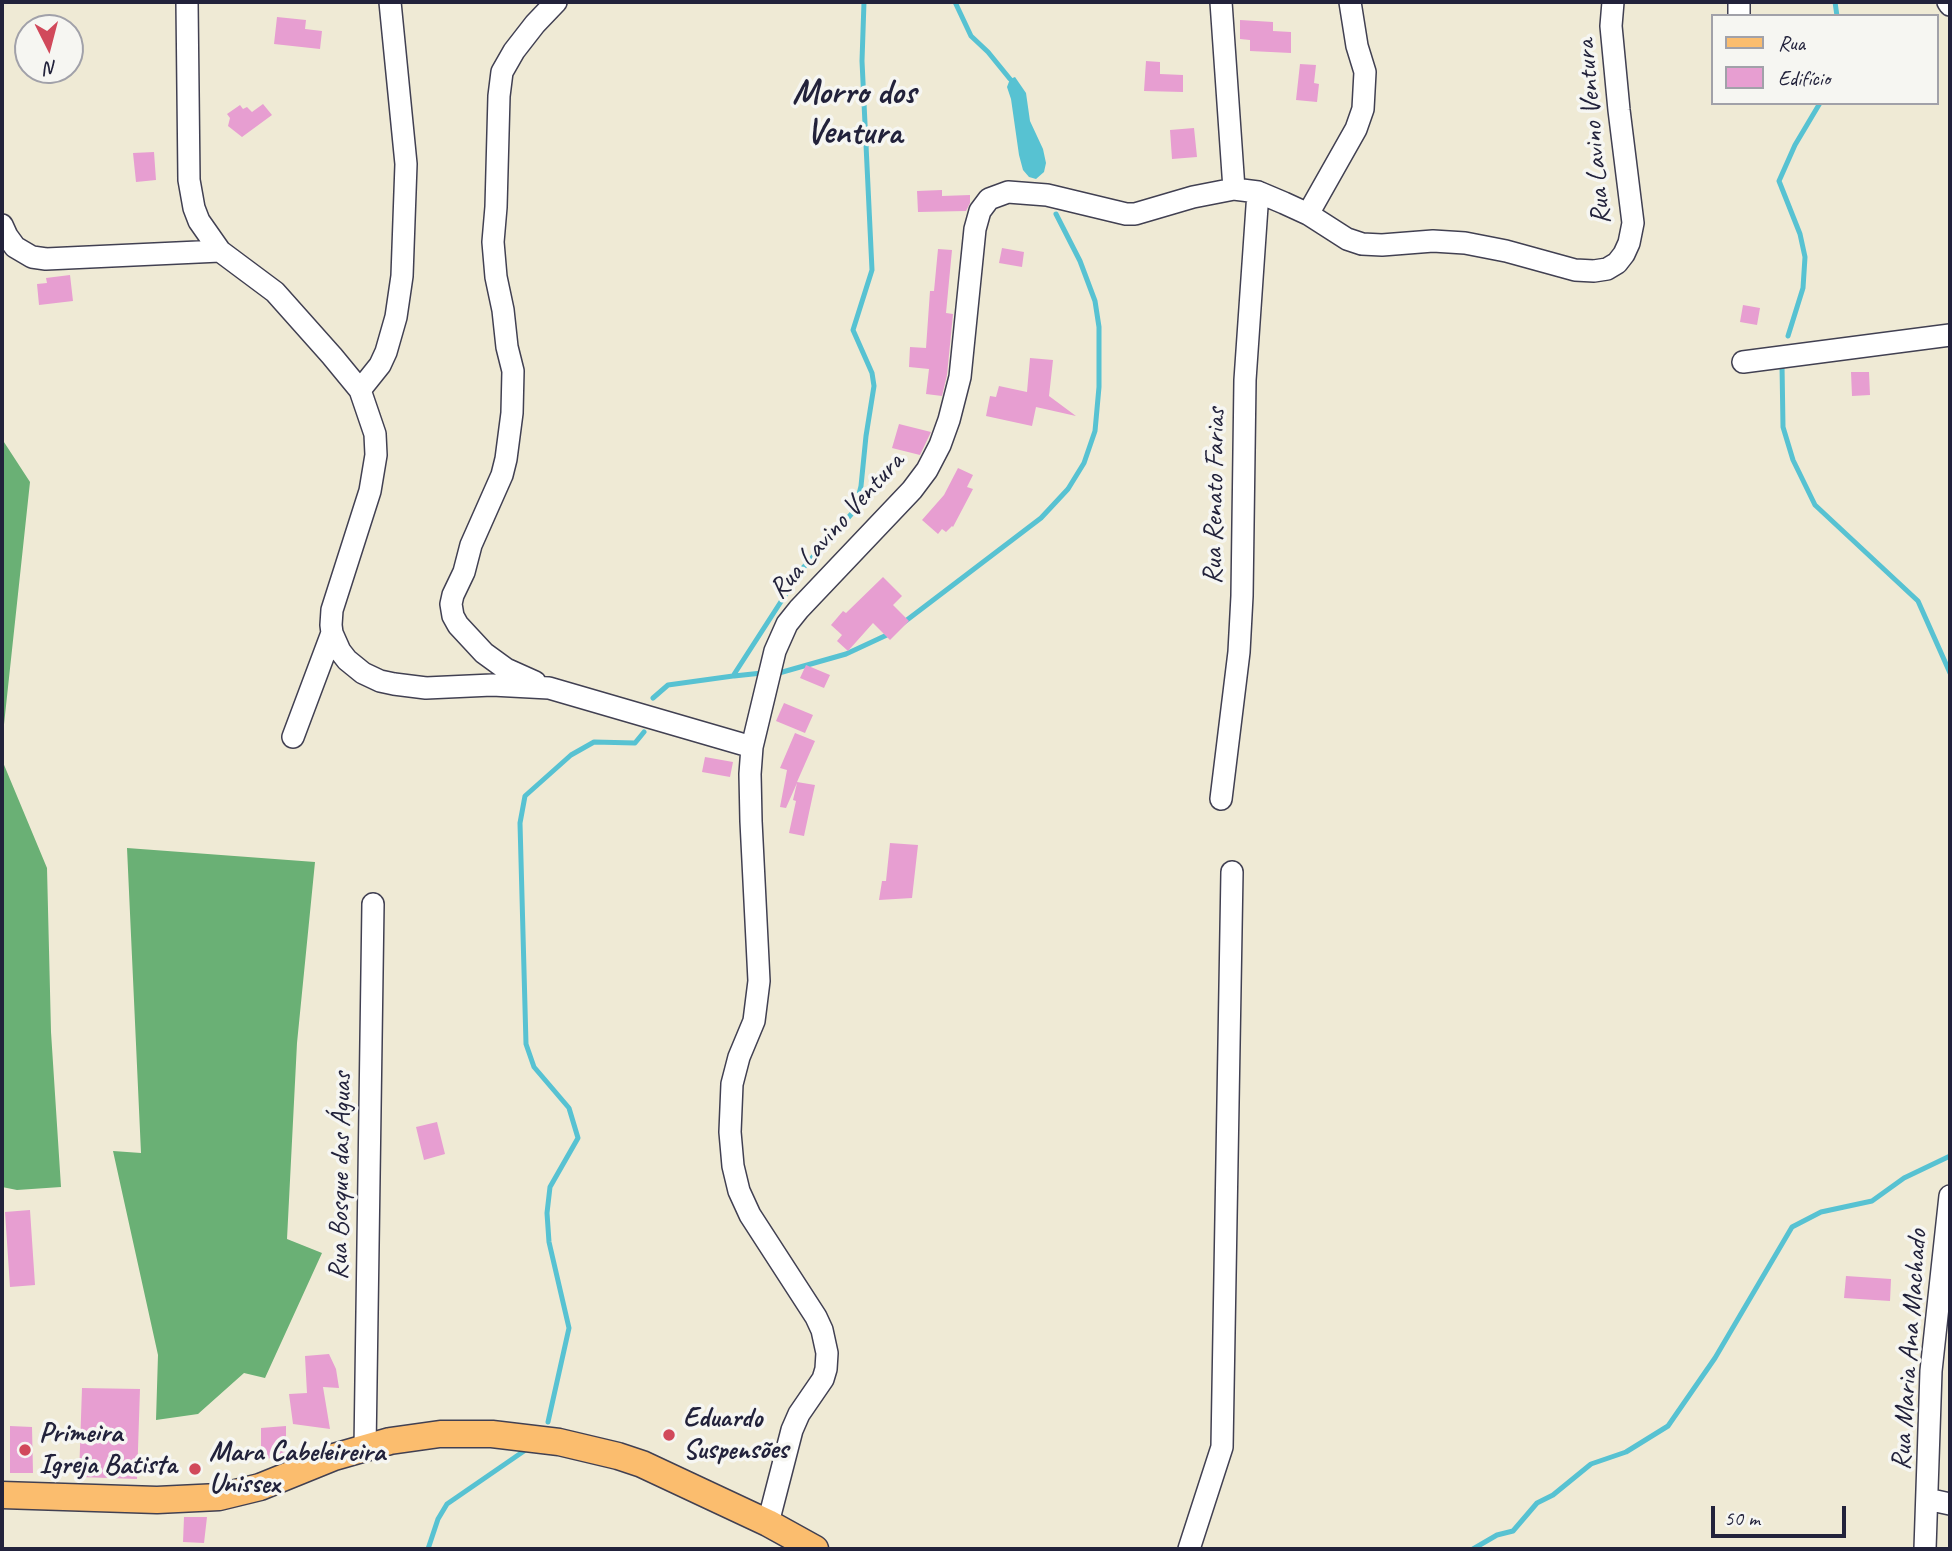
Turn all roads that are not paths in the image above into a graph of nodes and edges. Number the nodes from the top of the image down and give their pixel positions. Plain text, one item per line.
1 (187, 2) edge
2 (390, 2) edge
3 (556, 2) edge
4 (1221, 2) edge
5 (1350, 2) edge
6 (1362, 2) edge
7 (1612, 2) edge
8 (1365, 80) junction
9 (1234, 189) junction
10 (1258, 192) junction
11 (1308, 214) junction
12 (2, 225) edge
13 (220, 251) junction
14 (1950, 335) edge
15 (1743, 362) dead end
16 (360, 390) junction
17 (332, 634) junction
18 (549, 688) junction
19 (293, 737) dead end
20 (752, 747) junction
21 (1221, 799) dead end
22 (1232, 872) dead end
23 (373, 904) dead end
24 (1950, 1196) edge
25 (1945, 1289) edge
26 (1941, 1373) edge
27 (365, 1449) junction
28 (2, 1495) edge
29 (1927, 1499) junction
30 (1950, 1504) edge
31 (768, 1523) junction
32 (815, 1549) edge
33 (1189, 1549) edge
34 (1926, 1549) edge

1 - 13 street
2 - 16 street
3 - 18 street
4 - 9 street
5 - 8 street
6 - 8 street
7 - 11 street, Rua Lavino Ventura
8 - 11 street
9 - 10 street, Rua Lavino Ventura
9 - 20 street, Rua Lavino Ventura
10 - 11 street, Rua Lavino Ventura
10 - 21 street, Rua Renato Farias
12 - 13 street
13 - 16 street
14 - 15 street
16 - 17 street
17 - 18 street
17 - 19 street
18 - 20 street
20 - 31 street, Rua Lavino Ventura
22 - 33 street
23 - 27 street, Rua Bosque das Águas
24 - 25 street, Rua Maria Ana Machado
25 - 26 street, Rua Maria Ana Machado
26 - 29 street, Rua Maria Ana Machado
27 - 28 main road
27 - 31 main road
29 - 30 street
29 - 34 street, Rua Maria Ana Machado
31 - 32 main road

